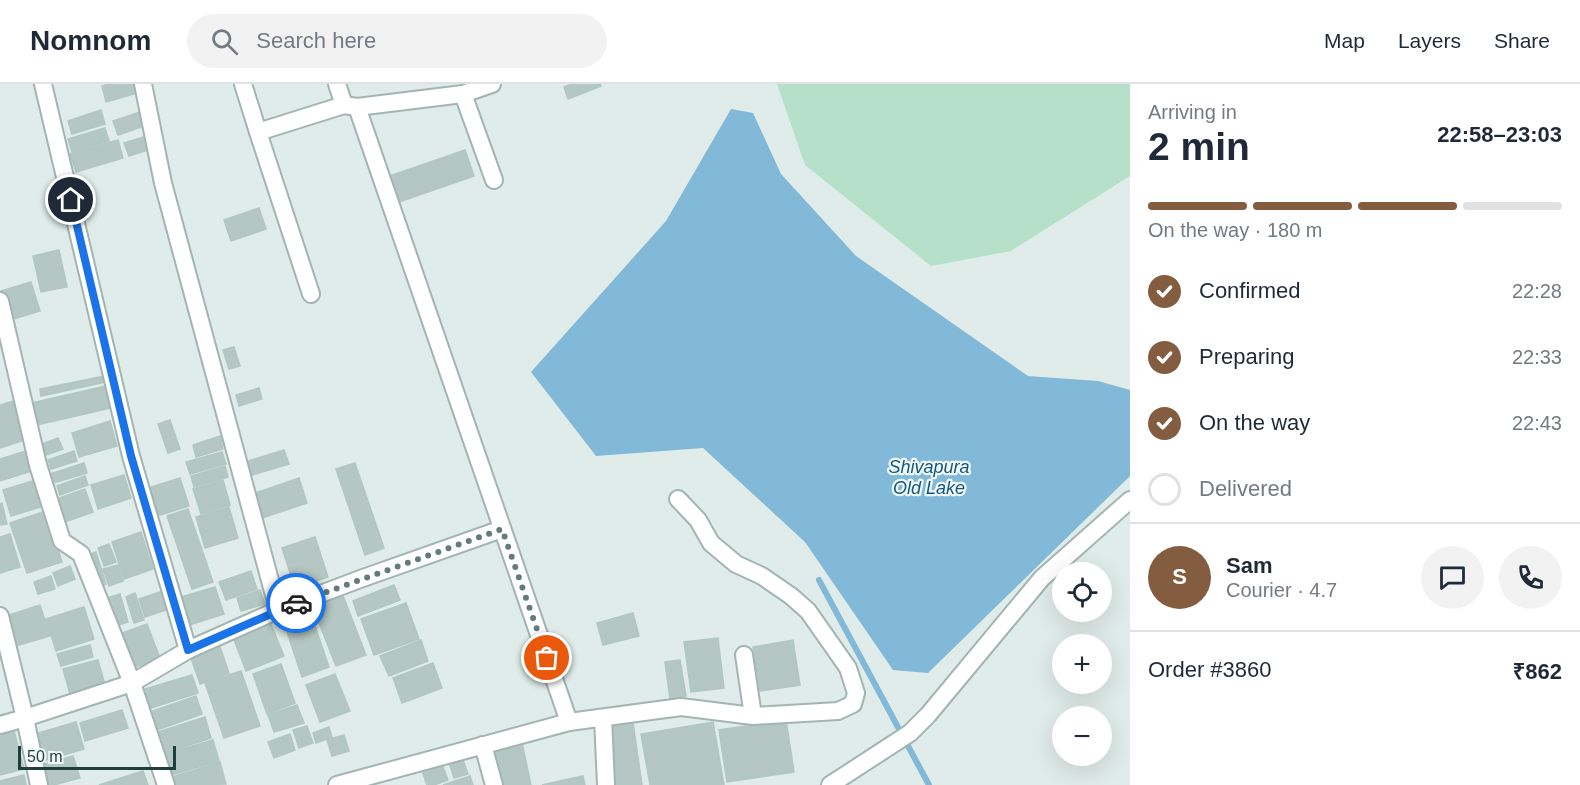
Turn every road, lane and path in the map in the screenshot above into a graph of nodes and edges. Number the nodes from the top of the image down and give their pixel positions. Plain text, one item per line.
1 (43, 84) edge
2 (143, 84) edge
3 (243, 84) edge
4 (337, 84) edge
5 (492, 84) edge
6 (463, 94) junction
7 (351, 106) junction
8 (258, 132) junction
9 (494, 180) dead end
10 (311, 294) dead end
11 (0, 301) edge
12 (678, 499) dead end
13 (1130, 500) edge
14 (502, 529) junction
15 (278, 610) junction
16 (0, 616) edge
17 (188, 650) junction
18 (744, 656) dead end
19 (132, 683) junction
20 (753, 716) junction
21 (25, 718) junction
22 (603, 718) junction
23 (569, 722) junction
24 (0, 725) edge
25 (483, 745) junction
26 (39, 785) edge
27 (166, 785) edge
28 (337, 785) edge
29 (494, 785) edge
30 (606, 785) edge
31 (830, 785) edge

1 - 17 street
2 - 15 street
3 - 8 street
4 - 7 street
5 - 6 street
6 - 7 street
6 - 9 street
7 - 8 street
7 - 14 street
8 - 10 street
11 - 19 street
12 - 20 street
13 - 31 street
14 - 15 street
14 - 23 street
15 - 17 street
16 - 21 street
17 - 19 street
18 - 20 street
19 - 21 street
19 - 27 street
20 - 22 street
21 - 24 street
21 - 26 street
22 - 23 street
22 - 30 street
23 - 25 street
25 - 28 street
25 - 29 street

